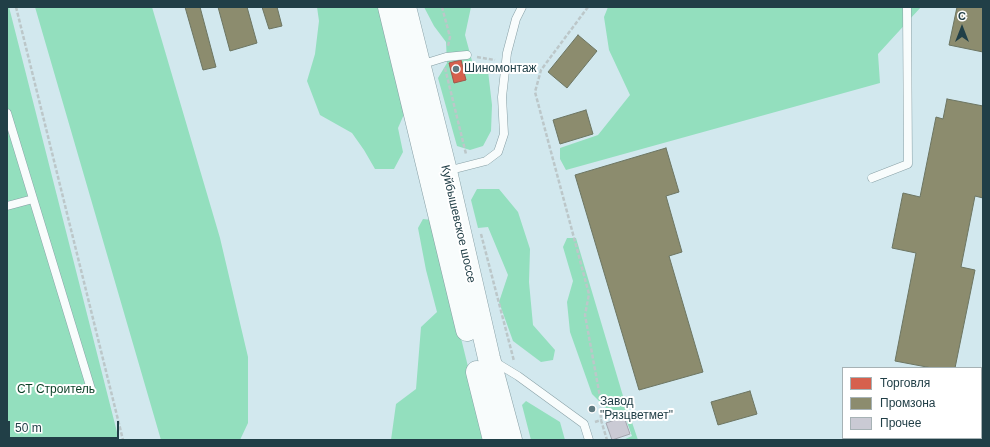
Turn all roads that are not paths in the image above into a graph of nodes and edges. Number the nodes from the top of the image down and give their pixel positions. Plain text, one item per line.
1 (389, 7) edge
2 (405, 7) edge
3 (522, 7) edge
4 (907, 7) edge
5 (467, 55) road end
6 (419, 65) junction
7 (7, 113) edge
8 (446, 171) junction
9 (872, 178) dead end
10 (33, 199) junction
11 (7, 206) edge
12 (489, 358) junction
13 (91, 389) dead end
14 (494, 440) edge
15 (511, 440) edge
16 (589, 440) edge

1 - 14 main road, Куйбышевское шоссе
2 - 6 main road, Куйбышевское шоссе
3 - 8 lane
4 - 9 lane
5 - 6 lane
6 - 8 main road, Куйбышевское шоссе
7 - 10 lane
8 - 12 main road, Куйбышевское шоссе
10 - 11 lane
10 - 13 lane
12 - 15 main road, Куйбышевское шоссе
12 - 16 lane

